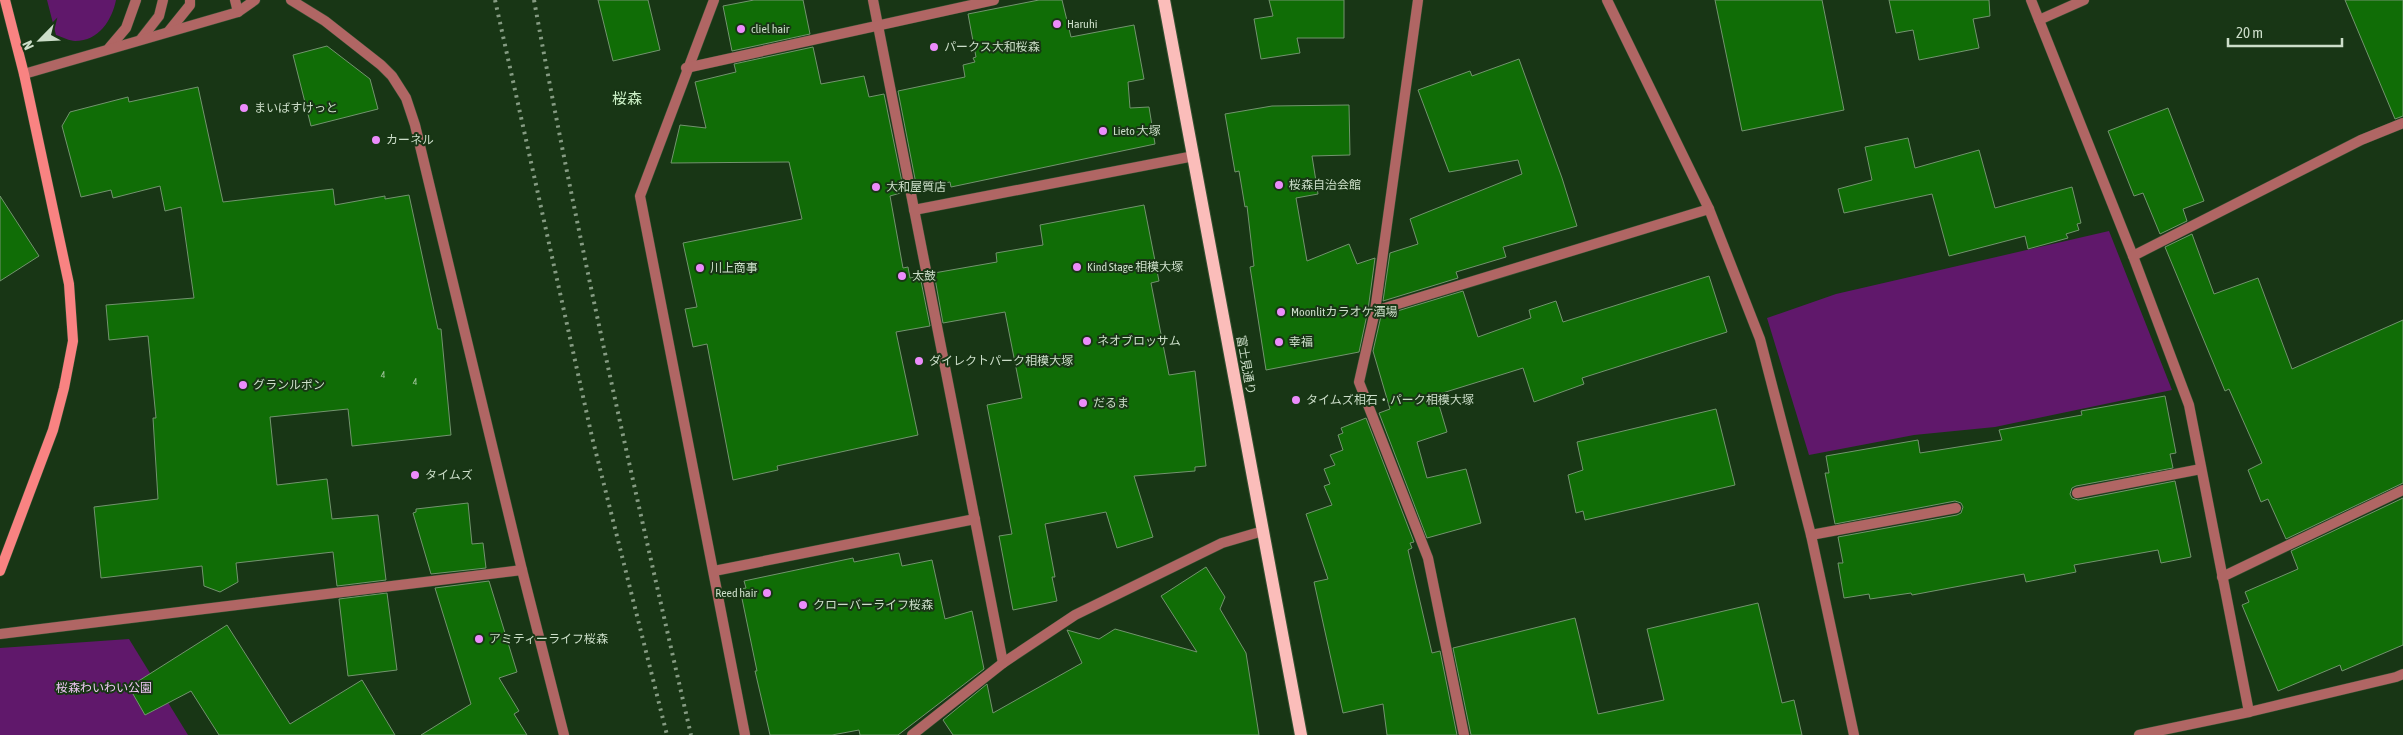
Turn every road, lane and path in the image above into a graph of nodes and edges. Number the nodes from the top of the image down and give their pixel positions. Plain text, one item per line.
1 (5, 0) edge
2 (136, 0) edge
3 (162, 0) edge
4 (190, 0) edge
5 (235, 0) edge
6 (255, 0) edge
7 (290, 0) edge
8 (714, 0) edge
9 (873, 0) edge
10 (994, 0) edge
11 (1164, 0) edge
12 (1418, 0) edge
13 (1607, 0) edge
14 (2031, 0) edge
15 (2084, 0) edge
16 (238, 12) junction
17 (2039, 20) junction
18 (878, 24) junction
19 (170, 31) junction
20 (141, 39) junction
21 (108, 49) junction
22 (686, 68) junction
23 (24, 74) junction
24 (2403, 123) edge
25 (1194, 156) junction
26 (1709, 209) junction
27 (914, 210) junction
28 (2133, 256) junction
29 (1375, 311) junction
30 (2201, 469) junction
31 (2403, 490) edge
32 (2077, 493) dead end
33 (1956, 508) dead end
34 (975, 519) junction
35 (1262, 531) junction
36 (1811, 535) junction
37 (522, 570) junction
38 (0, 571) edge
39 (714, 571) junction
40 (2222, 577) junction
41 (0, 634) edge
42 (1003, 663) junction
43 (2403, 674) edge
44 (2249, 712) junction
45 (2163, 733) edge
46 (564, 735) edge
47 (745, 735) edge
48 (912, 735) edge
49 (1301, 735) edge
50 (1464, 735) edge
51 (1854, 735) edge
52 (2139, 735) edge

1 - 23 street
2 - 21 street
3 - 20 street
4 - 19 street
5 - 16 street
6 - 16 street
7 - 37 street
8 - 22 street
9 - 18 street
10 - 18 street
11 - 25 main road, 富士見通り
12 - 29 street
13 - 26 street
14 - 17 street
15 - 17 street
16 - 19 street
17 - 28 street
18 - 22 street
18 - 27 street
19 - 20 street
20 - 21 street
21 - 23 street
22 - 39 street
23 - 38 street
24 - 28 street
25 - 27 street
25 - 35 main road, 富士見通り
26 - 29 street
26 - 36 street
27 - 34 street
28 - 30 street
29 - 50 street
30 - 32 street
30 - 40 street
31 - 40 street
33 - 36 street
34 - 39 street
34 - 42 street
35 - 42 street
35 - 49 main road, 富士見通り
36 - 51 street
37 - 41 street
37 - 46 street
39 - 47 street
40 - 44 street
42 - 48 street
43 - 44 street
44 - 45 street
45 - 52 street

